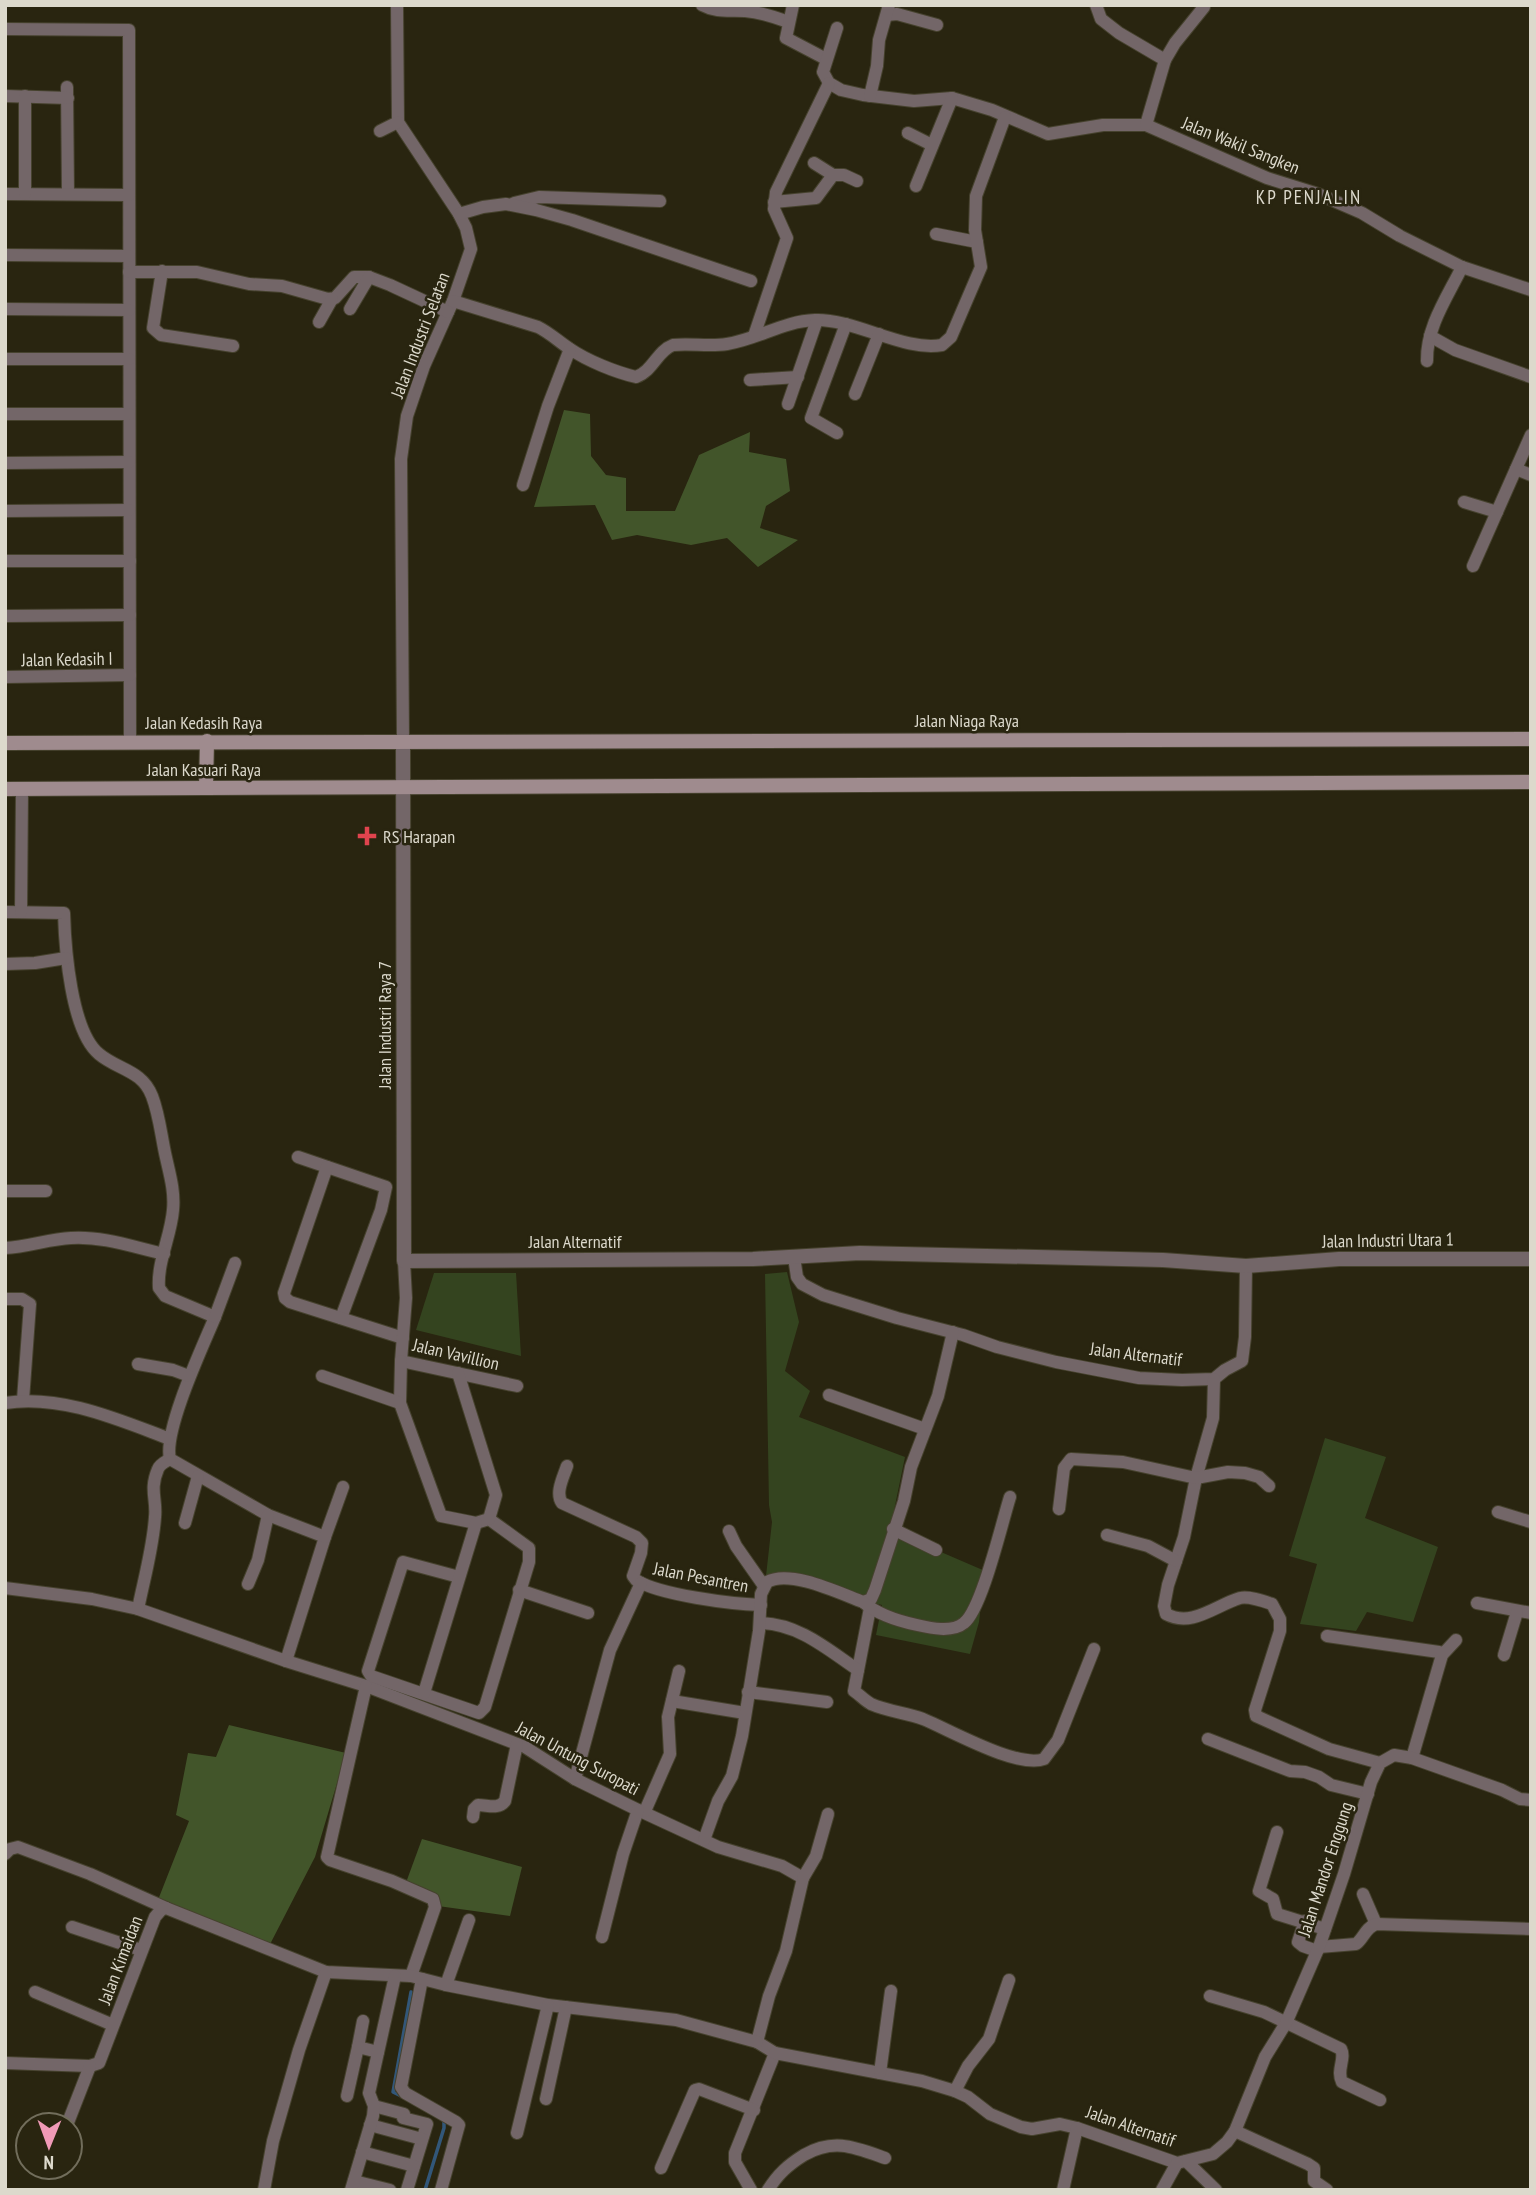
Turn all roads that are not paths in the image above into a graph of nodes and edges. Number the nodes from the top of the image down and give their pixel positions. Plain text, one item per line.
1 (397, 5) edge
2 (702, 5) edge
3 (793, 5) edge
4 (1096, 5) edge
5 (1204, 7) dead end
6 (888, 10) edge
7 (789, 22) junction
8 (937, 24) dead end
9 (837, 28) dead end
10 (5, 29) edge
11 (826, 59) junction
12 (1165, 60) junction
13 (829, 83) junction
14 (5, 96) edge
15 (25, 96) junction
16 (870, 96) junction
17 (952, 98) junction
18 (1005, 117) junction
19 (398, 122) junction
20 (1146, 125) junction
21 (380, 131) dead end
22 (908, 133) dead end
23 (932, 145) junction
24 (814, 163) dead end
25 (833, 175) junction
26 (857, 181) dead end
27 (916, 186) dead end
28 (5, 194) edge
29 (25, 194) junction
30 (68, 194) junction
31 (129, 195) junction
32 (660, 201) dead end
33 (774, 202) junction
34 (506, 204) junction
35 (459, 214) junction
36 (936, 234) dead end
37 (977, 242) junction
38 (5, 255) edge
39 (129, 256) junction
40 (1462, 267) junction
41 (162, 271) junction
42 (129, 272) junction
43 (369, 277) junction
44 (751, 281) dead end
45 (1531, 290) edge
46 (332, 299) junction
47 (450, 306) junction
48 (5, 309) edge
49 (350, 309) dead end
50 (129, 310) junction
51 (817, 320) junction
52 (319, 322) dead end
53 (846, 324) junction
54 (879, 334) junction
55 (754, 335) junction
56 (1430, 336) junction
57 (233, 346) dead end
58 (570, 349) junction
59 (5, 359) edge
60 (129, 359) junction
61 (1427, 361) dead end
62 (798, 377) junction
63 (1531, 377) edge
64 (750, 380) dead end
65 (855, 394) dead end
66 (788, 404) dead end
67 (5, 414) edge
68 (129, 414) junction
69 (837, 433) dead end
70 (1531, 435) edge
71 (5, 463) edge
72 (129, 463) junction
73 (1516, 469) junction
74 (1531, 475) edge
75 (523, 485) dead end
76 (1464, 502) dead end
77 (130, 510) junction
78 (5, 512) edge
79 (1497, 512) junction
80 (5, 561) edge
81 (130, 561) junction
82 (1473, 566) dead end
83 (130, 615) junction
84 (5, 616) edge
85 (130, 676) junction
86 (5, 677) edge
87 (1531, 739) edge
88 (403, 740) junction
89 (207, 741) junction
90 (130, 742) junction
91 (5, 743) edge
92 (1531, 782) edge
93 (206, 788) junction
94 (404, 788) junction
95 (5, 789) edge
96 (22, 789) junction
97 (5, 912) edge
98 (21, 912) junction
99 (66, 958) junction
100 (5, 964) edge
101 (298, 1157) dead end
102 (327, 1167) junction
103 (5, 1191) edge
104 (46, 1191) dead end
105 (5, 1248) edge
106 (164, 1254) junction
107 (794, 1257) junction
108 (1531, 1259) edge
109 (404, 1261) junction
110 (235, 1263) dead end
111 (1246, 1266) junction
112 (5, 1299) edge
113 (215, 1317) junction
114 (341, 1318) junction
115 (953, 1332) junction
116 (403, 1338) junction
117 (401, 1361) junction
118 (138, 1364) dead end
119 (458, 1373) junction
120 (189, 1376) junction
121 (322, 1376) dead end
122 (1214, 1379) junction
123 (517, 1385) dead end
124 (828, 1395) dead end
125 (23, 1400) junction
126 (5, 1403) edge
127 (400, 1403) junction
128 (925, 1429) junction
129 (170, 1439) junction
130 (170, 1459) junction
131 (567, 1466) dead end
132 (198, 1476) junction
133 (1196, 1478) junction
134 (1269, 1486) dead end
135 (343, 1487) dead end
136 (1010, 1497) dead end
137 (1059, 1509) dead end
138 (1498, 1512) dead end
139 (268, 1515) junction
140 (489, 1519) junction
141 (1531, 1522) edge
142 (185, 1523) dead end
143 (476, 1523) junction
144 (893, 1529) junction
145 (729, 1531) dead end
146 (1107, 1535) dead end
147 (325, 1537) junction
148 (936, 1550) dead end
149 (1176, 1561) junction
150 (459, 1577) junction
151 (641, 1583) junction
152 (248, 1584) dead end
153 (764, 1586) junction
154 (5, 1588) edge
155 (519, 1590) junction
156 (1477, 1603) dead end
157 (761, 1605) junction
158 (866, 1605) junction
159 (138, 1609) junction
160 (1524, 1612) edge
161 (588, 1613) dead end
162 (760, 1623) junction
163 (1327, 1636) dead end
164 (1456, 1640) dead end
165 (1094, 1649) dead end
166 (1442, 1655) junction
167 (1504, 1655) dead end
168 (286, 1661) junction
169 (858, 1670) junction
170 (679, 1671) dead end
171 (366, 1686) junction
172 (748, 1692) junction
173 (424, 1693) junction
174 (672, 1701) junction
175 (827, 1702) dead end
176 (745, 1713) junction
177 (1208, 1739) dead end
178 (517, 1744) junction
179 (1412, 1758) junction
180 (1380, 1763) junction
181 (575, 1779) junction
182 (1368, 1794) junction
183 (1531, 1800) edge
184 (641, 1810) junction
185 (828, 1814) dead end
186 (472, 1817) dead end
187 (1277, 1832) dead end
188 (704, 1840) junction
189 (5, 1854) edge
190 (803, 1878) junction
191 (1363, 1894) dead end
192 (166, 1908) junction
193 (469, 1920) dead end
194 (1305, 1921) junction
195 (1376, 1924) junction
196 (72, 1927) dead end
197 (1325, 1929) junction
198 (1531, 1929) edge
199 (602, 1937) dead end
200 (1318, 1949) junction
201 (141, 1950) junction
202 (326, 1972) junction
203 (395, 1976) junction
204 (417, 1978) junction
205 (1009, 1980) dead end
206 (446, 1985) junction
207 (891, 1990) dead end
208 (35, 1992) dead end
209 (1210, 1996) dead end
210 (548, 2005) junction
211 (566, 2007) junction
212 (363, 2021) dead end
213 (1286, 2023) junction
214 (113, 2025) junction
215 (757, 2042) junction
216 (358, 2047) junction
217 (378, 2052) junction
218 (775, 2053) junction
219 (5, 2063) edge
220 (90, 2066) junction
221 (880, 2073) junction
222 (955, 2091) junction
223 (347, 2096) dead end
224 (546, 2099) dead end
225 (1380, 2100) dead end
226 (374, 2106) junction
227 (754, 2110) junction
228 (72, 2111) edge
229 (370, 2125) junction
230 (1077, 2127) junction
231 (1235, 2131) junction
232 (517, 2133) dead end
233 (422, 2139) junction
234 (362, 2152) junction
235 (885, 2158) dead end
236 (1182, 2162) junction
237 (414, 2166) junction
238 (662, 2168) dead end
239 (353, 2185) edge
240 (264, 2190) edge
241 (390, 2190) edge
242 (407, 2190) edge
243 (441, 2190) edge
244 (751, 2190) edge
245 (768, 2190) edge
246 (1063, 2190) edge
247 (1162, 2190) edge
248 (1216, 2190) edge
249 (1327, 2190) edge

1 - 19 street
2 - 7 street
3 - 7 street
4 - 12 street
5 - 12 street
6 - 8 street
6 - 16 street
7 - 11 street
9 - 11 street
10 - 31 street
11 - 13 street
12 - 20 street
13 - 16 street
13 - 33 street
14 - 15 street
15 - 29 street
15 - 30 street
16 - 17 street
17 - 18 street, Jalan Wakil Sangken
17 - 23 street
18 - 20 street, Jalan Wakil Sangken
18 - 37 street
19 - 21 street
19 - 35 street, Jalan Industri Selatan
20 - 40 street, Jalan Wakil Sangken
22 - 23 street
23 - 27 street
24 - 25 street
25 - 26 street
25 - 33 street
28 - 29 street
29 - 30 street
30 - 31 street
31 - 39 street
32 - 34 street
33 - 55 street
34 - 35 street
34 - 44 street
35 - 47 street, Jalan Industri Selatan
36 - 37 street
37 - 54 street
38 - 39 street
39 - 42 street
40 - 45 street, Jalan Wakil Sangken
40 - 56 street
41 - 42 street
41 - 46 street
41 - 57 street
42 - 50 street
43 - 46 street
43 - 47 street
43 - 49 street
46 - 52 street
47 - 58 street
47 - 88 street, Jalan Industri Selatan
48 - 50 street
50 - 60 street
51 - 53 street
51 - 55 street
51 - 62 street
53 - 54 street
53 - 69 street
54 - 65 street
55 - 58 street
56 - 61 street
56 - 63 street
58 - 75 street
59 - 60 street
60 - 68 street
62 - 64 street
62 - 66 street
67 - 68 street
68 - 72 street
70 - 73 street
71 - 72 street
72 - 77 street
73 - 74 street
73 - 79 street
76 - 79 street
77 - 78 street
77 - 81 street
79 - 82 street
80 - 81 street
81 - 83 street
83 - 84 street
83 - 85 street
85 - 86 street, Jalan Kedasih I
85 - 90 street
87 - 88 main road, Jalan Niaga Raya
88 - 89 main road, Jalan Kedasih Raya
88 - 94 street, Jalan Industri Raya 7
89 - 90 main road, Jalan Kedasih Raya
89 - 93 main road
90 - 91 main road, Jalan Kedasih Raya
92 - 94 main road
93 - 94 main road, Jalan Kasuari Raya
93 - 96 main road, Jalan Kasuari Raya
94 - 109 street, Jalan Industri Raya 7
95 - 96 main road, Jalan Kasuari Raya
96 - 98 street
97 - 98 street
98 - 99 street
99 - 100 street
99 - 106 street
101 - 102 street
102 - 114 street
102 - 114 street
103 - 104 street
105 - 106 street
106 - 113 street
107 - 109 street, Jalan Alternatif
107 - 111 street, Jalan Alternatif
107 - 115 street, Jalan Alternatif
108 - 111 street, Jalan Industri Utara 1
109 - 116 street, Jalan Vavillion
110 - 113 street
111 - 122 street
112 - 125 street
113 - 120 street
114 - 116 street
115 - 122 street, Jalan Alternatif
115 - 128 street
116 - 117 street, Jalan Vavillion
117 - 119 street, Jalan Vavillion
117 - 127 street
118 - 120 street
119 - 123 street, Jalan Vavillion
119 - 140 street
120 - 129 street
121 - 127 street
122 - 133 street
124 - 128 street
125 - 126 street
125 - 129 street
127 - 143 street
128 - 144 street
129 - 130 street
130 - 132 street
130 - 159 street
131 - 151 street, Jalan Pesantren
132 - 139 street
132 - 142 street
133 - 134 street
133 - 137 street
133 - 149 street
135 - 147 street
136 - 158 street
138 - 141 street
139 - 147 street
139 - 152 street
140 - 143 street
140 - 155 street
143 - 150 street
144 - 148 street
144 - 158 street
145 - 153 street
146 - 149 street
147 - 168 street
149 - 180 street
150 - 173 street
150 - 173 street
151 - 157 street, Jalan Pesantren
151 - 181 street
153 - 157 street
153 - 158 street
154 - 159 street, Jalan Untung Suropati
155 - 161 street
155 - 173 street
156 - 160 street
157 - 162 street
158 - 169 street
159 - 168 street, Jalan Untung Suropati
160 - 167 street
162 - 169 street
162 - 172 street
163 - 166 street
164 - 166 street
165 - 169 street
166 - 179 street
168 - 171 street, Jalan Untung Suropati
170 - 174 street
171 - 178 street, Jalan Untung Suropati
171 - 204 street
172 - 175 street
172 - 176 street
174 - 176 street
174 - 184 street
176 - 188 street
177 - 182 street
178 - 181 street, Jalan Untung Suropati
178 - 186 street
179 - 180 street
179 - 183 street
180 - 182 street, Jalan Mandor Enggung
181 - 184 street, Jalan Untung Suropati
182 - 197 street, Jalan Mandor Enggung
184 - 188 street, Jalan Untung Suropati
184 - 199 street
185 - 190 street
187 - 194 street
188 - 190 street, Jalan Untung Suropati
189 - 192 street
190 - 215 street
191 - 195 street
192 - 201 street, Jalan Kimaidan
192 - 202 street, Jalan Kimaidan
193 - 206 street
194 - 197 street
194 - 200 street
195 - 198 street
195 - 200 street
196 - 201 street
197 - 200 street, Jalan Mandor Enggung
200 - 213 street, Jalan Mandor Enggung
201 - 214 street, Jalan Kimaidan
202 - 203 street, Jalan Kimaidan
202 - 240 street
203 - 204 street, Jalan Kimaidan
203 - 217 street
204 - 206 street, Jalan Kimaidan
204 - 243 street
205 - 222 street
206 - 210 street, Jalan Kimaidan
207 - 221 street
208 - 214 street
209 - 213 street
210 - 211 street, Jalan Kimaidan
210 - 232 street
211 - 215 street, Jalan Kimaidan
211 - 224 street
212 - 216 street
213 - 225 street
213 - 231 street, Jalan Mandor Enggung
214 - 220 street, Jalan Kimaidan
215 - 218 street
216 - 217 street
216 - 223 street
217 - 226 street
218 - 221 street, Jalan Alternatif
218 - 227 street
219 - 220 street
220 - 228 street
221 - 222 street, Jalan Alternatif
222 - 230 street, Jalan Alternatif
226 - 229 street
226 - 233 street
227 - 238 street
227 - 244 street
229 - 233 street
229 - 234 street
230 - 236 street, Jalan Alternatif
230 - 246 street
231 - 236 street, Jalan Alternatif
231 - 249 street
233 - 237 street
234 - 237 street
234 - 239 street
235 - 245 street
236 - 247 street
236 - 248 street
237 - 242 street
239 - 241 street

